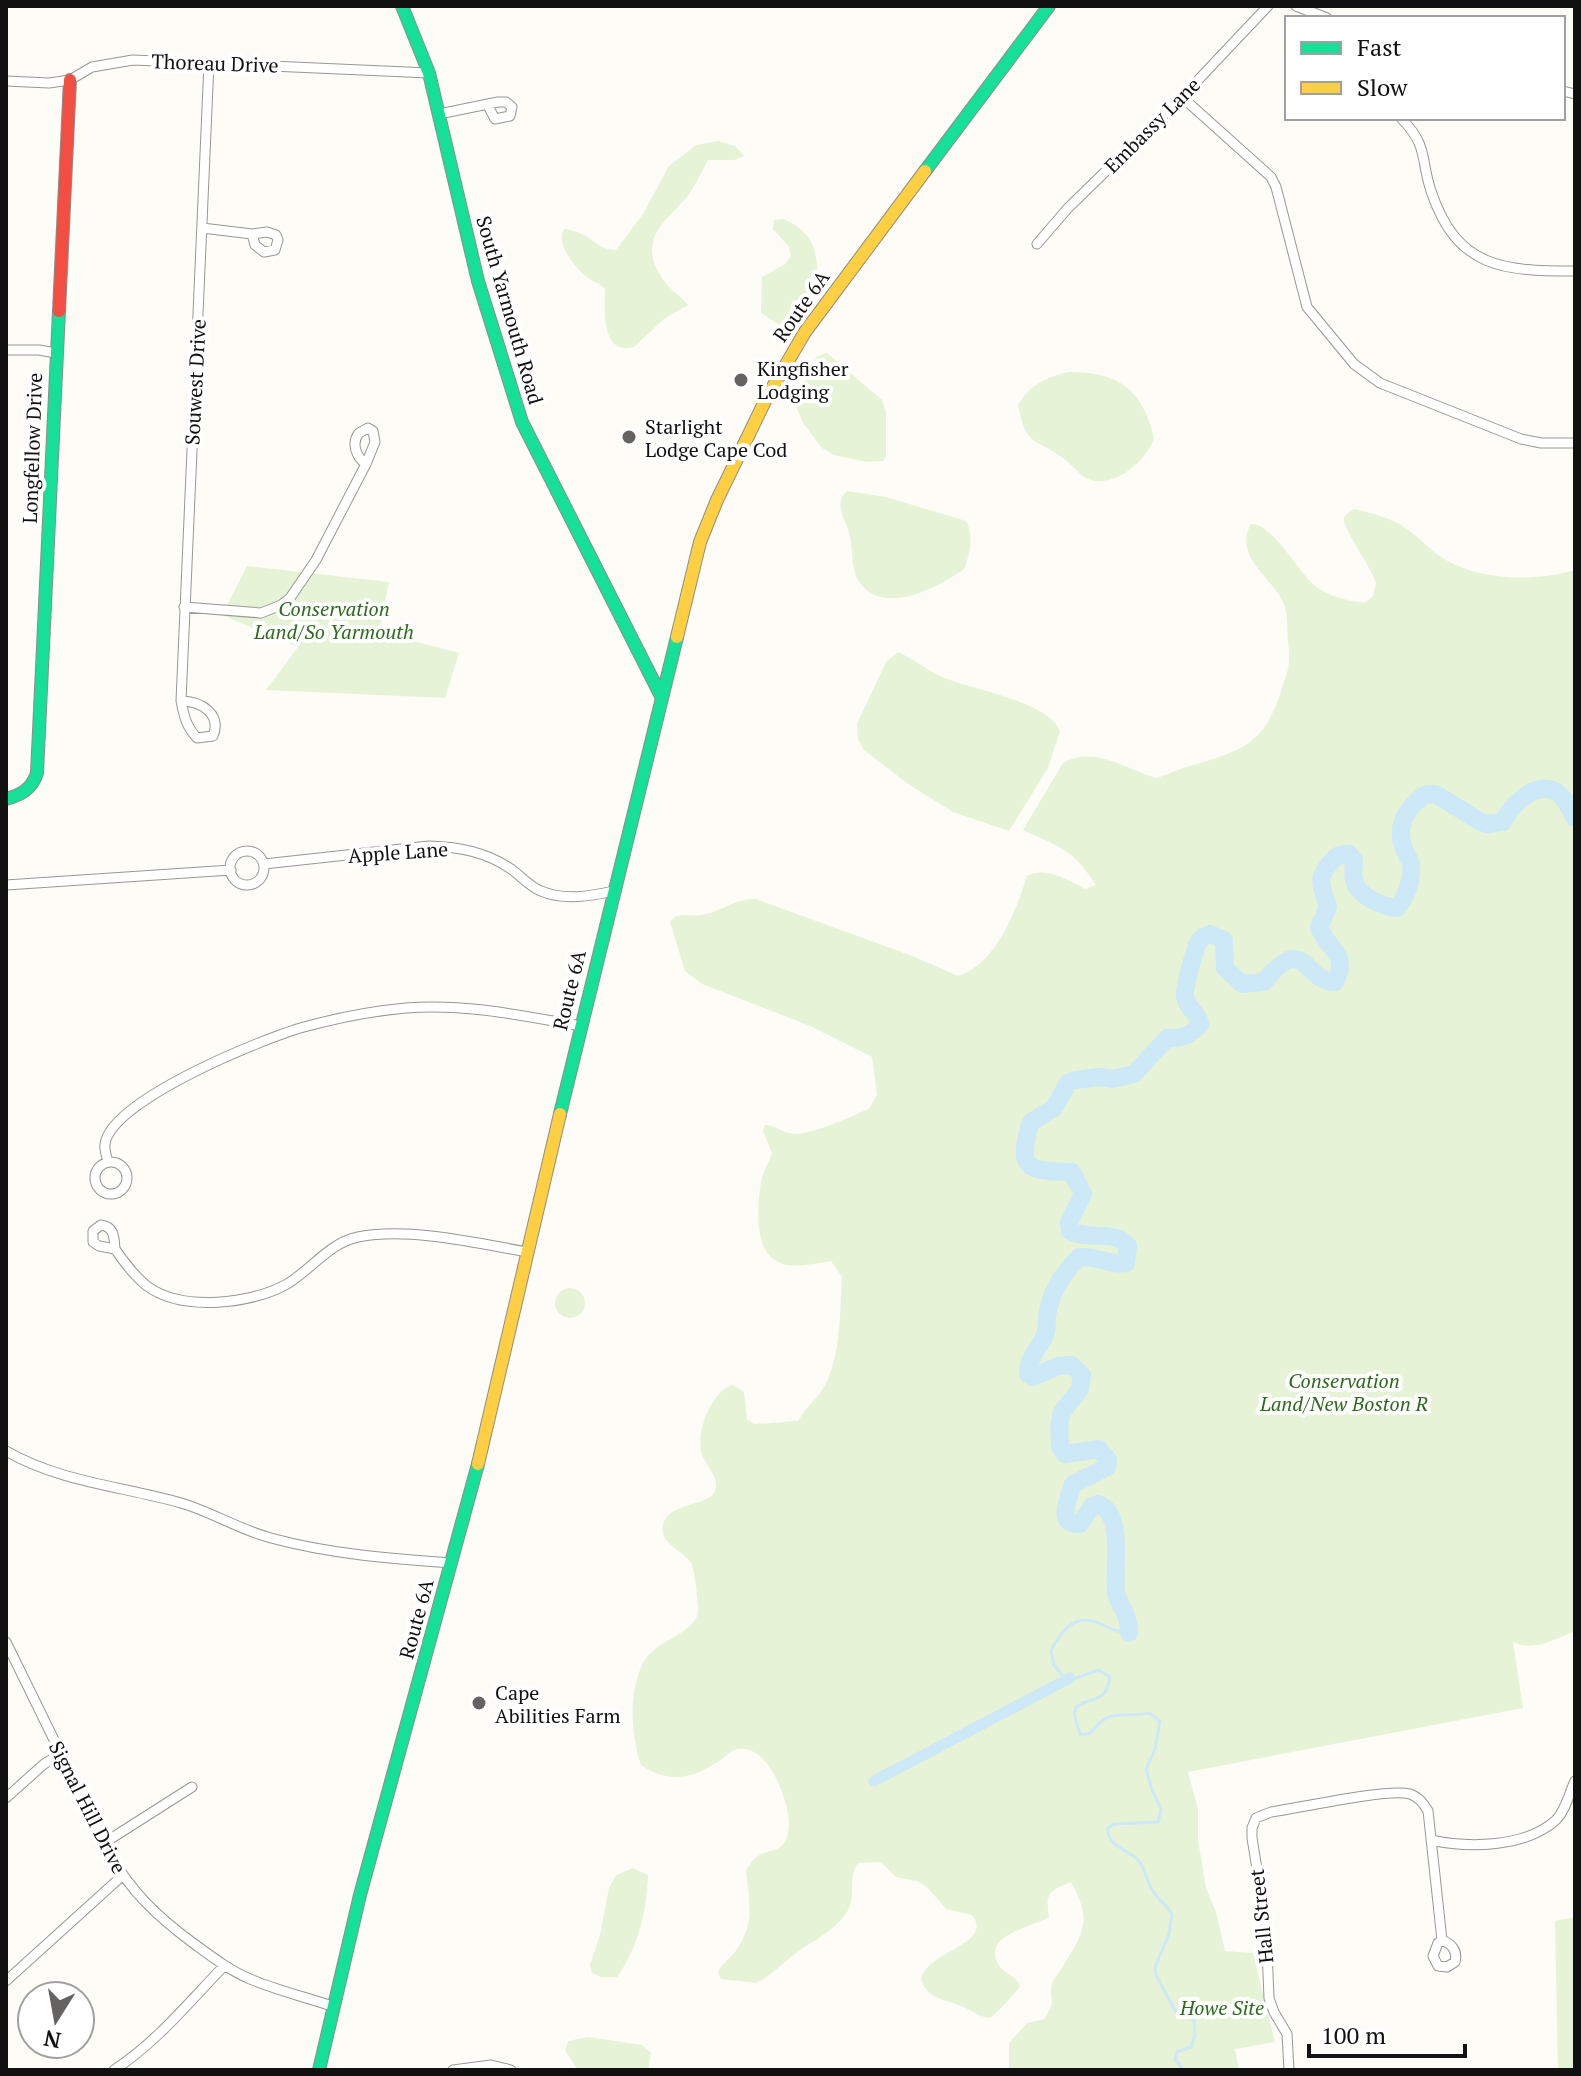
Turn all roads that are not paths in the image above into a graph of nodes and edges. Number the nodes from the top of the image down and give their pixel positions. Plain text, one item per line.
1 (402, 6) edge
2 (1049, 6) edge
3 (1268, 6) edge
4 (1296, 6) edge
5 (1321, 16) edge
6 (209, 63) junction
7 (429, 73) junction
8 (70, 80) junction
9 (6, 81) edge
10 (1182, 97) junction
11 (487, 104) dead end
12 (439, 114) junction
13 (1403, 120) edge
14 (202, 228) junction
15 (252, 234) dead end
16 (1037, 244) dead end
17 (1575, 271) edge
18 (6, 350) edge
19 (56, 353) junction
20 (1575, 443) edge
21 (366, 464) dead end
22 (184, 607) junction
23 (661, 696) junction
24 (181, 701) junction
25 (6, 799) edge
26 (264, 864) junction
27 (231, 870) junction
28 (6, 885) edge
29 (614, 891) junction
30 (581, 1026) junction
31 (108, 1162) dead end
32 (115, 1249) dead end
33 (527, 1252) junction
34 (6, 1451) edge
35 (452, 1563) junction
36 (6, 1642) edge
37 (61, 1754) junction
38 (1575, 1781) edge
39 (192, 1787) dead end
40 (6, 1798) edge
41 (1431, 1840) junction
42 (104, 1843) junction
43 (122, 1876) junction
44 (1442, 1940) dead end
45 (224, 1966) junction
46 (6, 1981) edge
47 (332, 2006) junction
48 (114, 2070) edge
49 (319, 2070) edge
50 (453, 2070) edge
51 (511, 2070) edge
52 (1289, 2070) edge

1 - 7 main road, South Yarmouth Road
2 - 23 main road, Route 6A
3 - 10 street, Embassy Lane
4 - 5 street
6 - 7 street, Thoreau Drive
6 - 8 street, Thoreau Drive
6 - 14 street, Souwest Drive
7 - 12 main road, South Yarmouth Road
8 - 9 street, Thoreau Drive
8 - 19 main road, Longfellow Drive
10 - 16 street, Embassy Lane
10 - 20 street
11 - 12 street
12 - 23 main road, South Yarmouth Road
13 - 17 street
14 - 15 street
14 - 22 street, Souwest Drive
18 - 19 street
19 - 25 main road, Longfellow Drive
21 - 22 street
22 - 24 street, Souwest Drive
23 - 29 main road, Route 6A
24 - 24 street
26 - 27 street, Apple Lane
26 - 27 street, Apple Lane
26 - 29 street, Apple Lane
27 - 28 street, Apple Lane
29 - 30 main road, Route 6A
30 - 31 street
30 - 33 main road, Route 6A
32 - 33 street
33 - 35 main road, Route 6A
34 - 35 street
35 - 47 main road, Route 6A
36 - 37 street, Signal Hill Drive
37 - 40 street
37 - 42 street, Signal Hill Drive
38 - 41 street
39 - 42 street
41 - 44 street
41 - 52 street, Hall Street
42 - 43 street, Signal Hill Drive
43 - 45 street, Signal Hill Drive
43 - 46 street
45 - 47 street, Signal Hill Drive
45 - 48 street
47 - 49 main road, Route 6A
50 - 51 street

